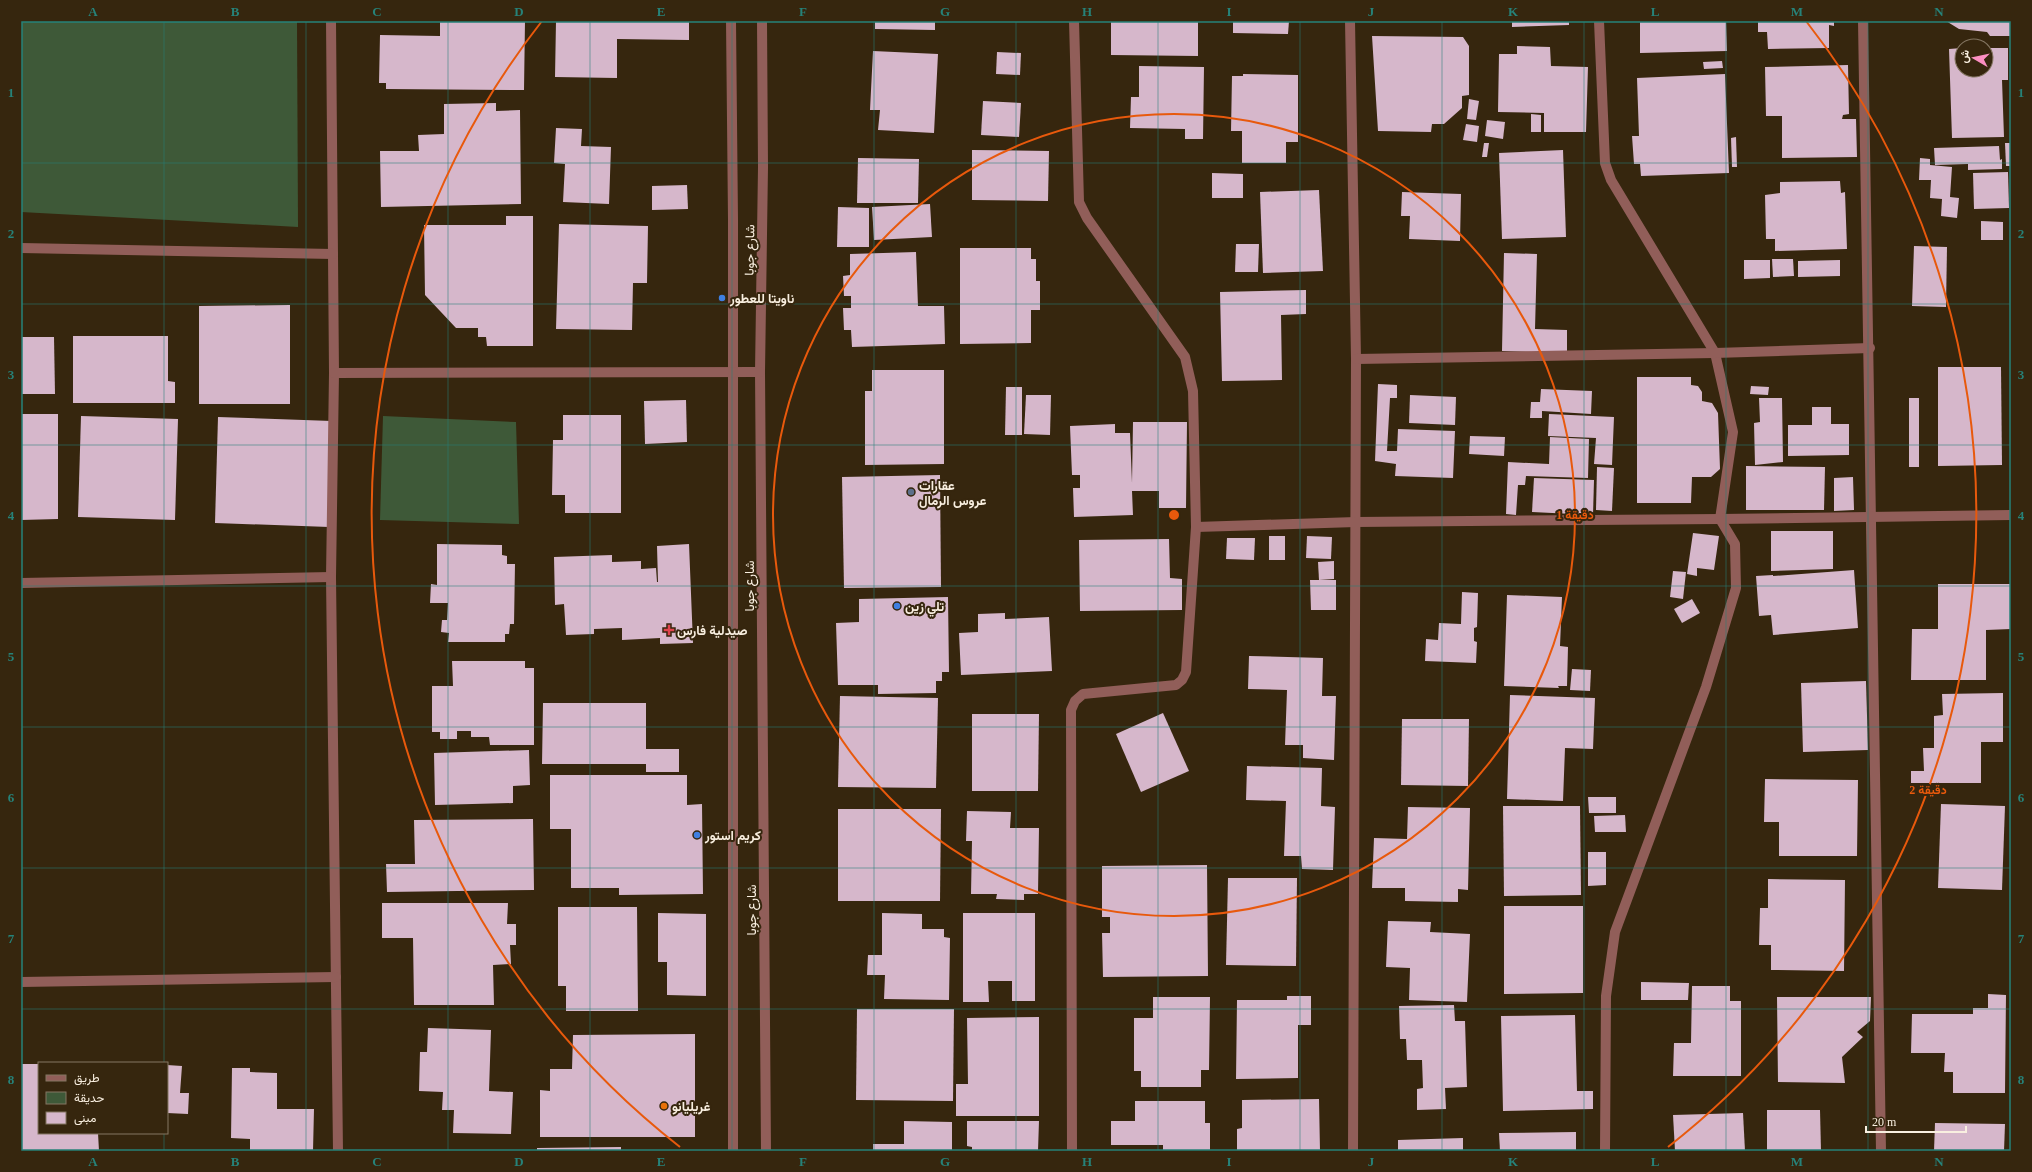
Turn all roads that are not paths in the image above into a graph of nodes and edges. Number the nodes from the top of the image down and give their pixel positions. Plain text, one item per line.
1 (331, 21) edge
2 (731, 21) edge
3 (762, 21) edge
4 (1074, 21) edge
5 (1350, 21) edge
6 (1599, 21) edge
7 (1863, 21) edge
8 (21, 248) edge
9 (333, 254) junction
10 (1870, 348) junction
11 (1715, 353) junction
12 (1356, 359) junction
13 (732, 372) junction
14 (760, 372) junction
15 (334, 374) junction
16 (2011, 514) edge
17 (1871, 516) junction
18 (1720, 519) junction
19 (1356, 522) junction
20 (1196, 528) junction
21 (331, 577) junction
22 (21, 583) edge
23 (336, 977) junction
24 (21, 982) edge
25 (338, 1151) edge
26 (733, 1151) edge
27 (766, 1151) edge
28 (1072, 1151) edge
29 (1353, 1151) edge
30 (1605, 1151) edge
31 (1881, 1151) edge

1 - 9 street
2 - 13 street, شارع جوبا
3 - 14 street, شارع جوبا
4 - 20 street
5 - 12 street
6 - 11 street
7 - 10 street
8 - 9 street
9 - 15 street
10 - 11 street
10 - 17 street
11 - 12 street
11 - 18 street
12 - 19 street
13 - 14 street
13 - 15 street
13 - 26 street, شارع جوبا
14 - 27 street, شارع جوبا
15 - 21 street
16 - 17 street
17 - 18 street
17 - 31 street
18 - 19 street
18 - 30 street
19 - 20 street
19 - 29 street
20 - 28 street
21 - 22 street
21 - 23 street
23 - 24 street
23 - 25 street

